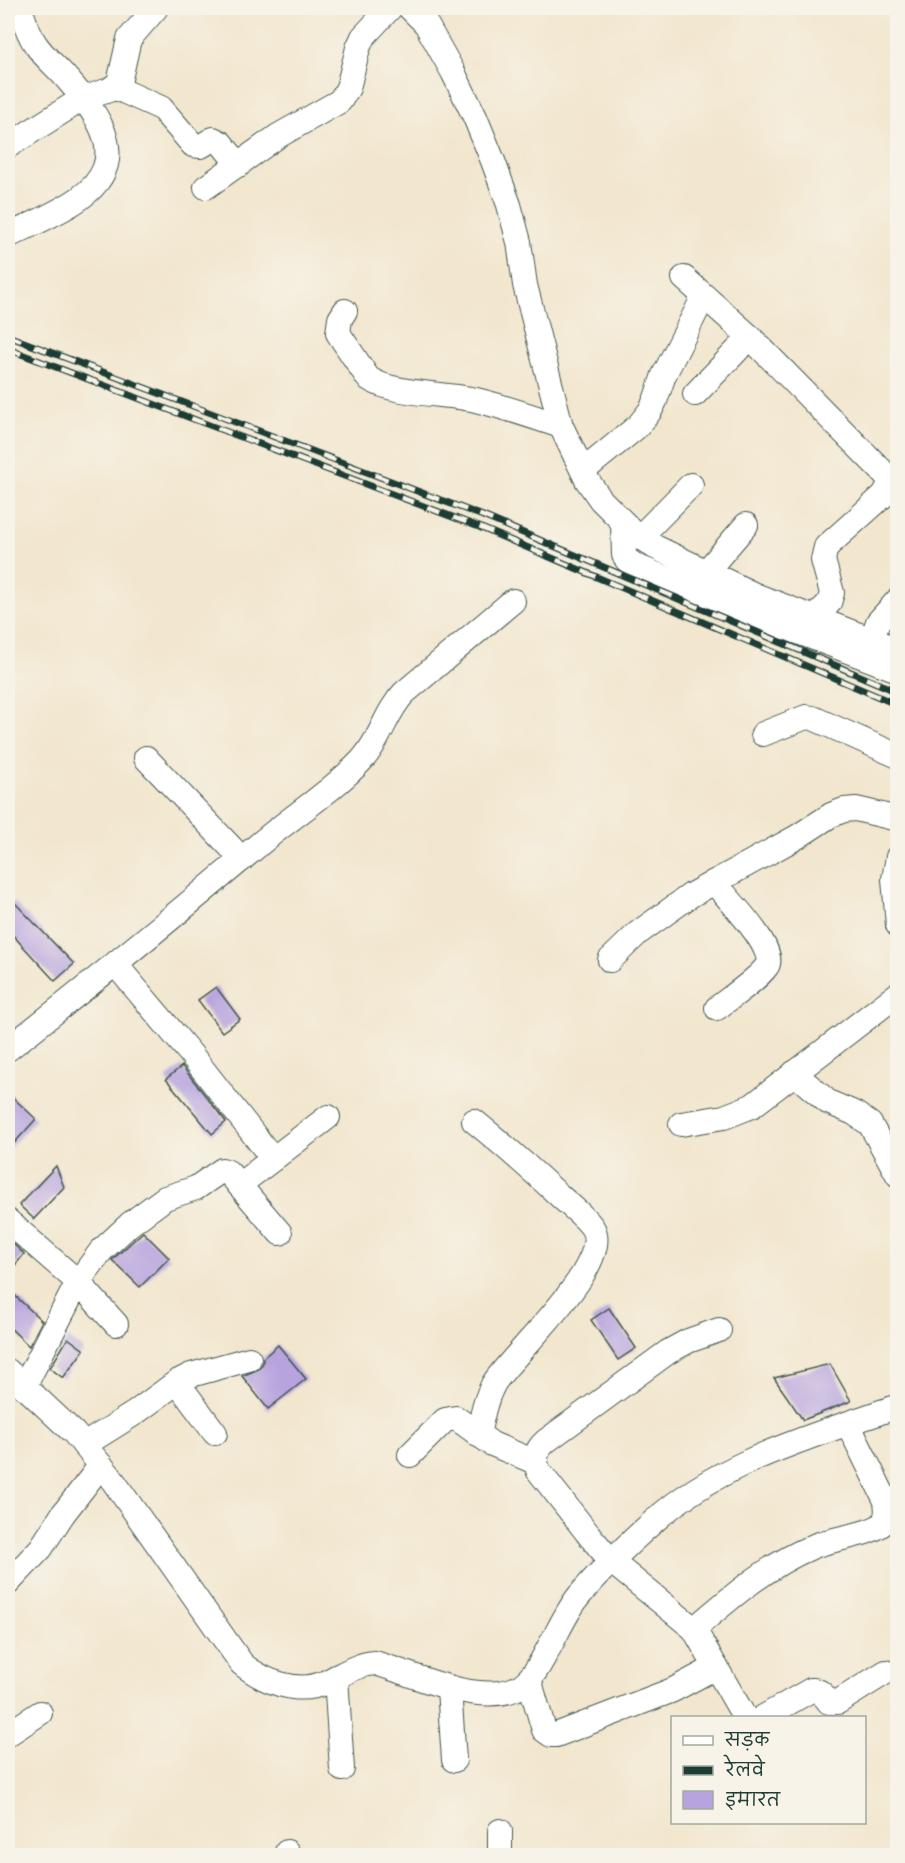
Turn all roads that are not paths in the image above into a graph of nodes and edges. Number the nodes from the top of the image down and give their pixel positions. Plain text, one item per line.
1 (20, 8) edge
2 (156, 8) edge
3 (390, 8) edge
4 (410, 8) edge
5 (114, 87) junction
6 (82, 99) junction
7 (8, 146) edge
8 (239, 165) junction
9 (206, 187) dead end
10 (8, 236) edge
11 (684, 278) dead end
12 (704, 296) junction
13 (345, 311) dead end
14 (750, 337) junction
15 (694, 394) dead end
16 (561, 426) junction
17 (583, 471) junction
18 (691, 485) dead end
19 (746, 525) dead end
20 (631, 530) junction
21 (705, 573) junction
22 (897, 600) edge
23 (513, 601) dead end
24 (814, 618) junction
25 (872, 639) junction
26 (897, 650) edge
27 (897, 670) edge
28 (763, 734) dead end
29 (897, 756) edge
30 (146, 758) dead end
31 (897, 819) edge
32 (897, 857) edge
33 (242, 859) junction
34 (714, 882) junction
35 (897, 925) edge
36 (610, 960) dead end
37 (116, 965) junction
38 (897, 994) edge
39 (717, 1008) dead end
40 (8, 1049) edge
41 (794, 1073) junction
42 (328, 1117) dead end
43 (474, 1121) dead end
44 (681, 1124) dead end
45 (273, 1159) junction
46 (897, 1175) edge
47 (239, 1185) junction
48 (8, 1221) edge
49 (279, 1233) dead end
50 (78, 1282) junction
51 (116, 1324) dead end
52 (719, 1330) dead end
53 (249, 1359) dead end
54 (16, 1379) edge
55 (177, 1382) junction
56 (897, 1406) edge
57 (848, 1424) junction
58 (214, 1433) dead end
59 (478, 1435) junction
60 (84, 1445) junction
61 (410, 1455) dead end
62 (536, 1462) junction
63 (101, 1465) junction
64 (612, 1562) junction
65 (8, 1583) edge
66 (694, 1629) junction
67 (716, 1667) junction
68 (886, 1672) dead end
69 (336, 1677) junction
70 (529, 1679) junction
71 (449, 1689) junction
72 (40, 1713) dead end
73 (744, 1716) edge
74 (766, 1716) edge
75 (8, 1734) edge
76 (454, 1760) dead end
77 (342, 1769) dead end
78 (500, 1831) dead end
79 (500, 1856) edge

1 - 6 street
2 - 5 street
3 - 8 street
4 - 16 street
5 - 6 street
5 - 8 street
6 - 7 street
6 - 10 street
8 - 9 street
11 - 12 street
12 - 14 street
12 - 17 street
13 - 16 street
14 - 15 street
14 - 24 street
16 - 17 street
17 - 20 street
18 - 20 street
19 - 21 street
20 - 21 street
20 - 27 street
21 - 24 street
22 - 25 street
23 - 33 street
24 - 25 street
25 - 26 street
28 - 29 street
30 - 33 street
31 - 34 street
32 - 35 street
33 - 37 street
34 - 36 street
34 - 39 street
37 - 40 street
37 - 45 street
38 - 41 street
41 - 44 street
41 - 46 street
42 - 45 street
43 - 59 street
45 - 47 street
47 - 49 street
47 - 50 street
48 - 50 street
50 - 51 street
50 - 54 street
52 - 62 street
53 - 55 street
54 - 60 street
55 - 58 street
55 - 60 street
56 - 57 street
57 - 64 street
57 - 66 street
59 - 61 street
59 - 62 street
60 - 63 street
62 - 64 street
63 - 65 street
63 - 69 street
64 - 66 street
64 - 70 street
66 - 67 street
67 - 70 street
67 - 73 street
68 - 74 street
69 - 71 street
69 - 77 street
70 - 71 street
71 - 76 street
72 - 75 street
78 - 79 street

